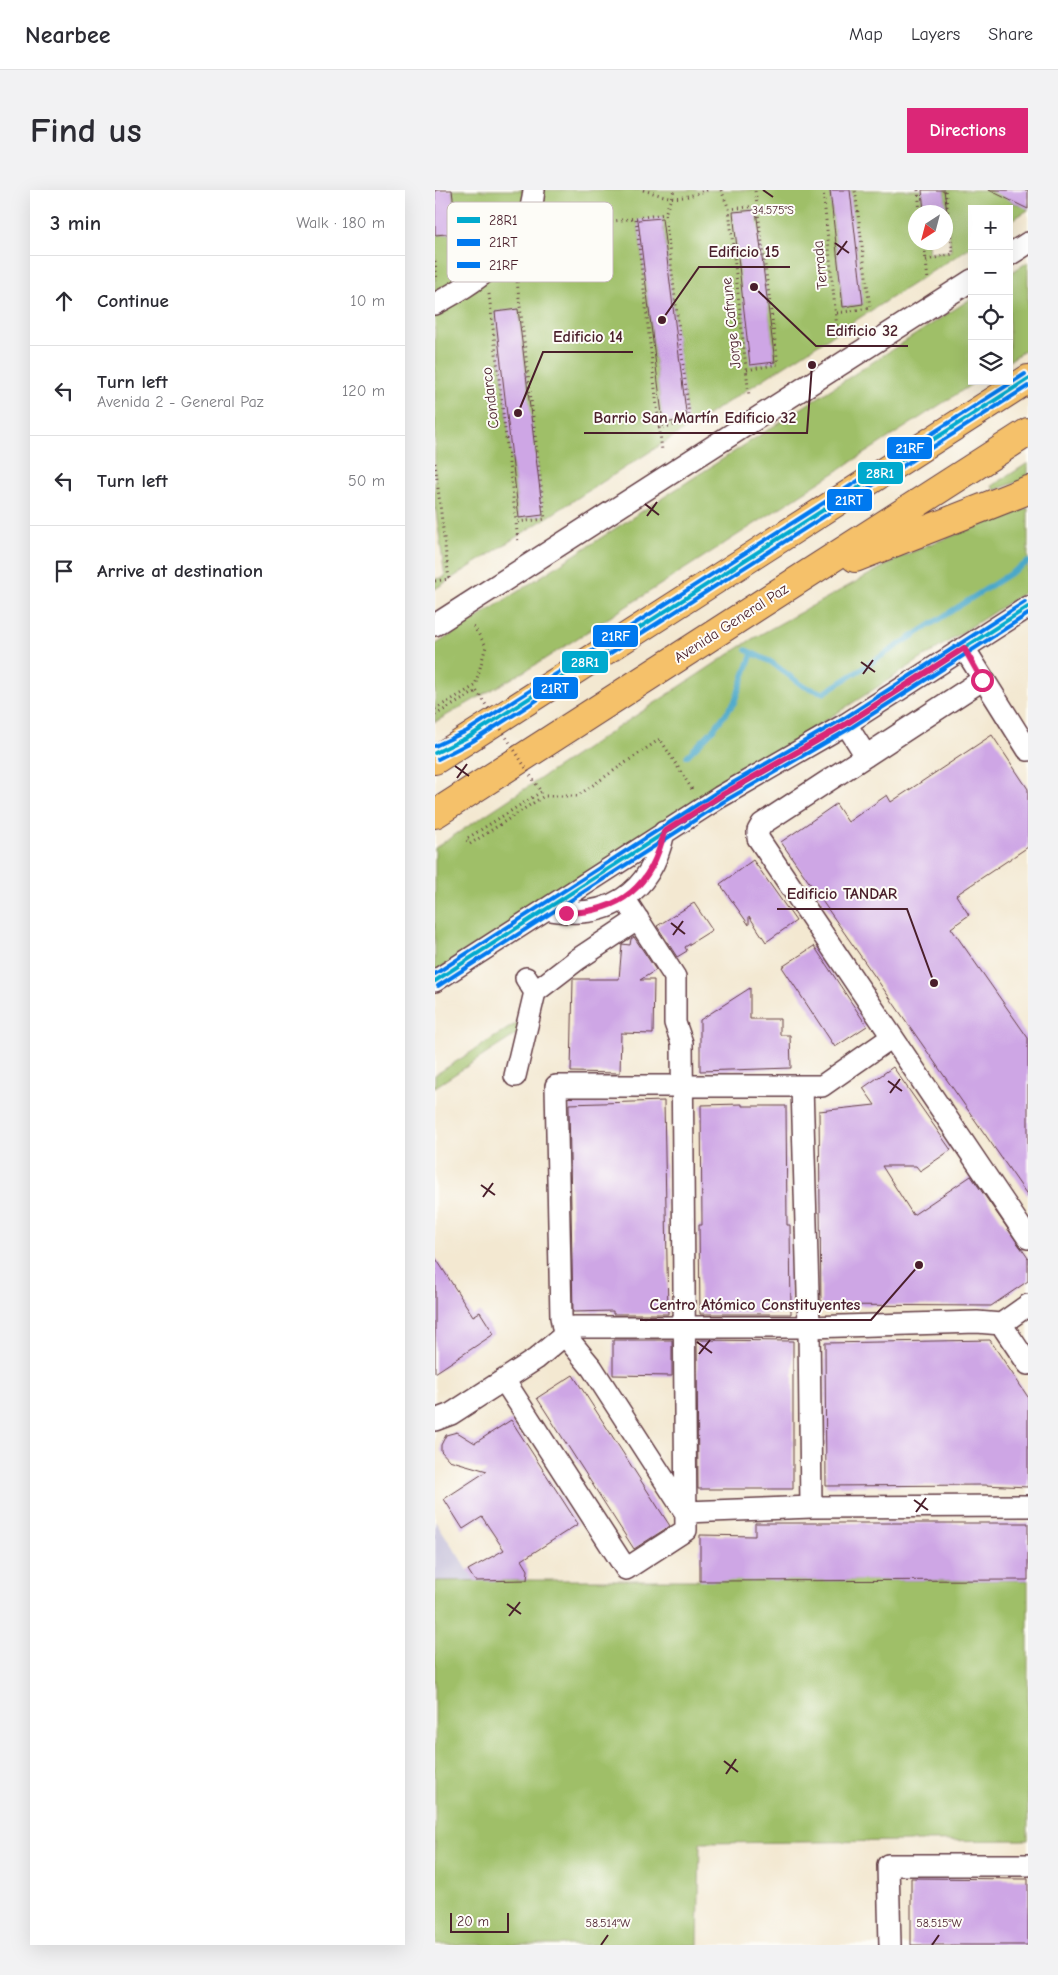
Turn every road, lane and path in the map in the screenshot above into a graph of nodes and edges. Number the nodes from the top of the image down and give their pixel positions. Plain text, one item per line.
1 (643, 190) edge
2 (674, 190) edge
3 (707, 190) edge
4 (721, 190) edge
5 (755, 190) edge
6 (823, 190) edge
7 (855, 190) edge
8 (918, 190) edge
9 (945, 190) edge
10 (671, 198) junction
11 (919, 205) edge
12 (758, 206) junction
13 (729, 209) junction
14 (665, 214) junction
15 (636, 218) junction
16 (613, 221) edge
17 (1028, 243) edge
18 (925, 250) edge
19 (1013, 252) edge
20 (926, 260) junction
21 (928, 280) dead end
22 (470, 282) edge
23 (487, 282) edge
24 (522, 282) edge
25 (968, 283) edge
26 (435, 304) edge
27 (837, 313) junction
28 (838, 338) dead end
29 (747, 370) junction
30 (1028, 379) edge
31 (749, 396) dead end
32 (658, 428) junction
33 (1028, 432) edge
34 (662, 452) dead end
35 (435, 463) edge
36 (1028, 490) edge
37 (516, 522) junction
38 (518, 543) dead end
39 (435, 581) edge
40 (793, 583) junction
41 (1028, 607) edge
42 (461, 608) junction
43 (435, 625) edge
44 (964, 648) junction
45 (982, 680) junction
46 (435, 710) edge
47 (435, 715) edge
48 (846, 724) junction
49 (470, 736) junction
50 (1028, 750) edge
51 (435, 754) edge
52 (866, 756) junction
53 (435, 760) edge
54 (703, 808) junction
55 (435, 814) edge
56 (664, 832) junction
57 (624, 898) junction
58 (545, 909) junction
59 (638, 919) junction
60 (435, 981) edge
61 (892, 1037) junction
62 (515, 1076) dead end
63 (683, 1086) junction
64 (801, 1086) junction
65 (1028, 1238) edge
66 (1028, 1305) edge
67 (1001, 1324) junction
68 (809, 1327) junction
69 (684, 1328) junction
70 (564, 1334) junction
71 (1028, 1364) edge
72 (504, 1380) junction
73 (435, 1420) edge
74 (1028, 1506) edge
75 (811, 1507) junction
76 (685, 1512) junction
77 (1028, 1865) edge
78 (890, 1945) edge

1 - 10 path
2 - 10 path
3 - 10 path
4 - 13 path, Jorge Cafrune
5 - 12 path
6 - 27 path, Terrada
7 - 27 path
8 - 11 path
9 - 20 path
10 - 14 path
12 - 13 path
12 - 29 path
13 - 29 path, Jorge Cafrune
14 - 15 path
14 - 32 path
15 - 16 path
15 - 32 path
17 - 19 street
18 - 20 path
20 - 21 path
22 - 26 street
23 - 37 path, Condarco
24 - 37 path
25 - 42 street
27 - 28 path, Terrada
29 - 31 path, Jorge Cafrune
30 - 49 highway
32 - 34 path
33 - 40 highway, Avenida General Paz
35 - 39 path
36 - 40 highway
37 - 38 path, Condarco
40 - 55 highway, Avenida General Paz
41 - 44 street
42 - 43 street
42 - 46 path
44 - 45 street
44 - 48 street
45 - 50 street
45 - 52 street
47 - 54 path, bridge
48 - 52 street
48 - 54 street
49 - 51 highway
49 - 53 highway
52 - 61 street
54 - 56 street
56 - 57 street
56 - 58 street
57 - 58 street
57 - 59 street
58 - 60 street
59 - 62 street
59 - 63 street
61 - 64 street
61 - 65 street
63 - 64 street
63 - 69 street
63 - 70 street
64 - 68 street
66 - 67 street
67 - 68 street
67 - 71 street
68 - 69 street
68 - 75 street
69 - 70 street
69 - 76 street
70 - 72 street
70 - 76 street
72 - 73 street
72 - 76 street
74 - 75 street
75 - 76 street
77 - 78 street

